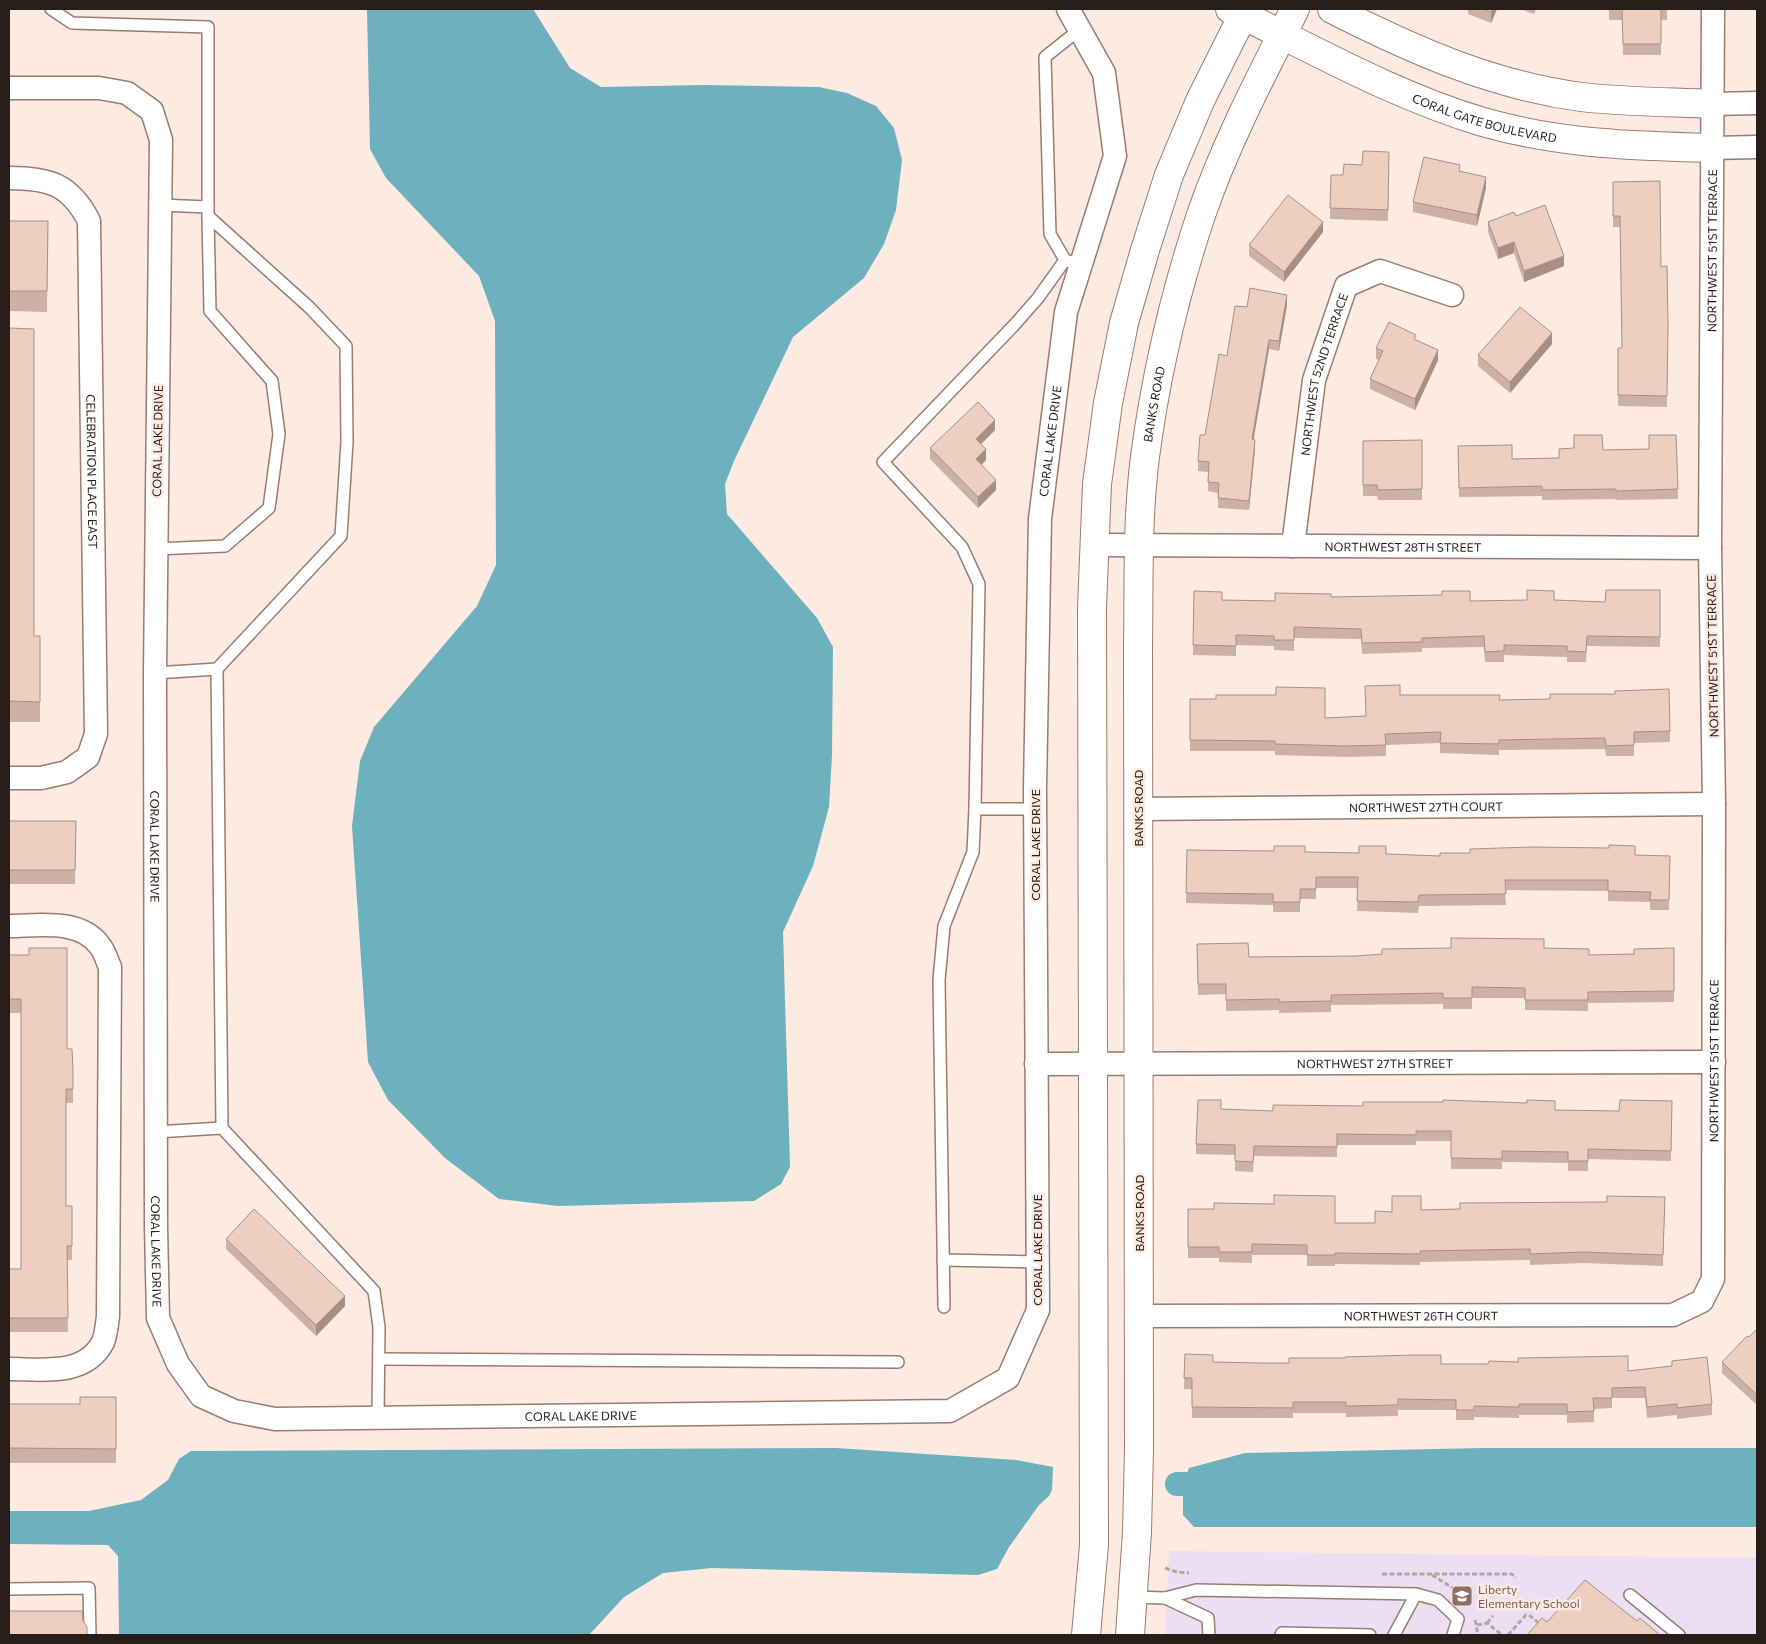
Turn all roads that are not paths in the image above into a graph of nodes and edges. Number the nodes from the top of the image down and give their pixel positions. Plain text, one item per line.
1 (51, 9) edge
2 (1068, 9) edge
3 (1295, 9) edge
4 (1332, 9) edge
5 (1713, 9) edge
6 (1239, 11) edge
7 (1080, 30) junction
8 (1282, 34) junction
9 (9, 88) edge
10 (1757, 103) edge
11 (1713, 104) junction
12 (1757, 147) edge
13 (1713, 148) junction
14 (9, 178) edge
15 (160, 205) junction
16 (208, 211) junction
17 (1072, 263) junction
18 (1452, 295) dead end
19 (1094, 545) junction
20 (1139, 546) junction
21 (1293, 546) junction
22 (1710, 548) junction
23 (156, 549) junction
24 (217, 670) junction
25 (154, 673) junction
26 (9, 778) edge
27 (1714, 804) junction
28 (975, 809) junction
29 (1035, 809) junction
30 (1138, 809) junction
31 (9, 926) edge
32 (1714, 1062) junction
33 (1139, 1063) junction
34 (1036, 1064) junction
35 (1094, 1064) junction
36 (222, 1128) junction
37 (156, 1132) junction
38 (943, 1260) junction
39 (1038, 1262) junction
40 (1702, 1301) joint
41 (944, 1307) dead end
42 (1138, 1316) junction
43 (379, 1358) junction
44 (898, 1362) dead end
45 (9, 1369) edge
46 (378, 1418) junction
47 (9, 1589) edge
48 (1416, 1594) junction
49 (1630, 1595) dead end
50 (1132, 1597) junction
51 (1165, 1598) junction
52 (90, 1635) edge
53 (1086, 1635) edge
54 (1130, 1635) edge
55 (1209, 1635) edge
56 (1281, 1635) edge
57 (1370, 1635) edge
58 (1394, 1635) edge
59 (1453, 1635) edge
60 (1679, 1635) edge

1 - 16 lane
2 - 7 street, CORAL LAKE DRIVE
3 - 8 street, BANKS ROAD
4 - 11 street
5 - 11 street, NORTHWEST 51ST TERRACE
6 - 8 street, CORAL GATE BOULEVARD
6 - 19 street
7 - 17 street, CORAL LAKE DRIVE
7 - 17 lane
8 - 13 street, CORAL GATE BOULEVARD
8 - 20 street, BANKS ROAD
9 - 15 street, CORAL LAKE DRIVE
10 - 11 street
11 - 13 street, NORTHWEST 51ST TERRACE
12 - 13 street, CORAL GATE BOULEVARD
13 - 22 street, NORTHWEST 51ST TERRACE
14 - 26 street, CELEBRATION PLACE EAST
15 - 16 lane
15 - 23 street, CORAL LAKE DRIVE
16 - 23 lane
16 - 24 lane
17 - 28 lane
17 - 29 street, CORAL LAKE DRIVE
18 - 21 street, NORTHWEST 52ND TERRACE
19 - 20 street, NORTHWEST 28TH STREET
19 - 35 street
20 - 21 street, NORTHWEST 28TH STREET
20 - 30 street, BANKS ROAD
21 - 22 street, NORTHWEST 28TH STREET
22 - 27 street, NORTHWEST 51ST TERRACE
23 - 25 street, CORAL LAKE DRIVE
24 - 25 lane
24 - 36 lane
25 - 37 street, CORAL LAKE DRIVE
27 - 30 street, NORTHWEST 27TH COURT
27 - 32 street, NORTHWEST 51ST TERRACE
28 - 29 lane
28 - 38 lane
29 - 34 street, CORAL LAKE DRIVE
30 - 33 street, BANKS ROAD
31 - 45 street
32 - 33 street, NORTHWEST 27TH STREET
32 - 40 street, NORTHWEST 51ST TERRACE
33 - 35 street, NORTHWEST 27TH STREET
33 - 42 street, BANKS ROAD
34 - 35 street, NORTHWEST 27TH STREET
34 - 39 street, CORAL LAKE DRIVE
35 - 53 street
36 - 37 lane
36 - 43 lane
37 - 46 street, CORAL LAKE DRIVE
38 - 39 lane
38 - 41 lane
39 - 46 street, CORAL LAKE DRIVE
40 - 42 street, NORTHWEST 26TH COURT
42 - 50 street, BANKS ROAD
43 - 44 lane
43 - 46 lane
47 - 52 lane
48 - 51 lane
48 - 58 lane
48 - 59 lane
49 - 60 lane
50 - 51 lane
50 - 54 street, BANKS ROAD
51 - 55 lane
56 - 57 lane

